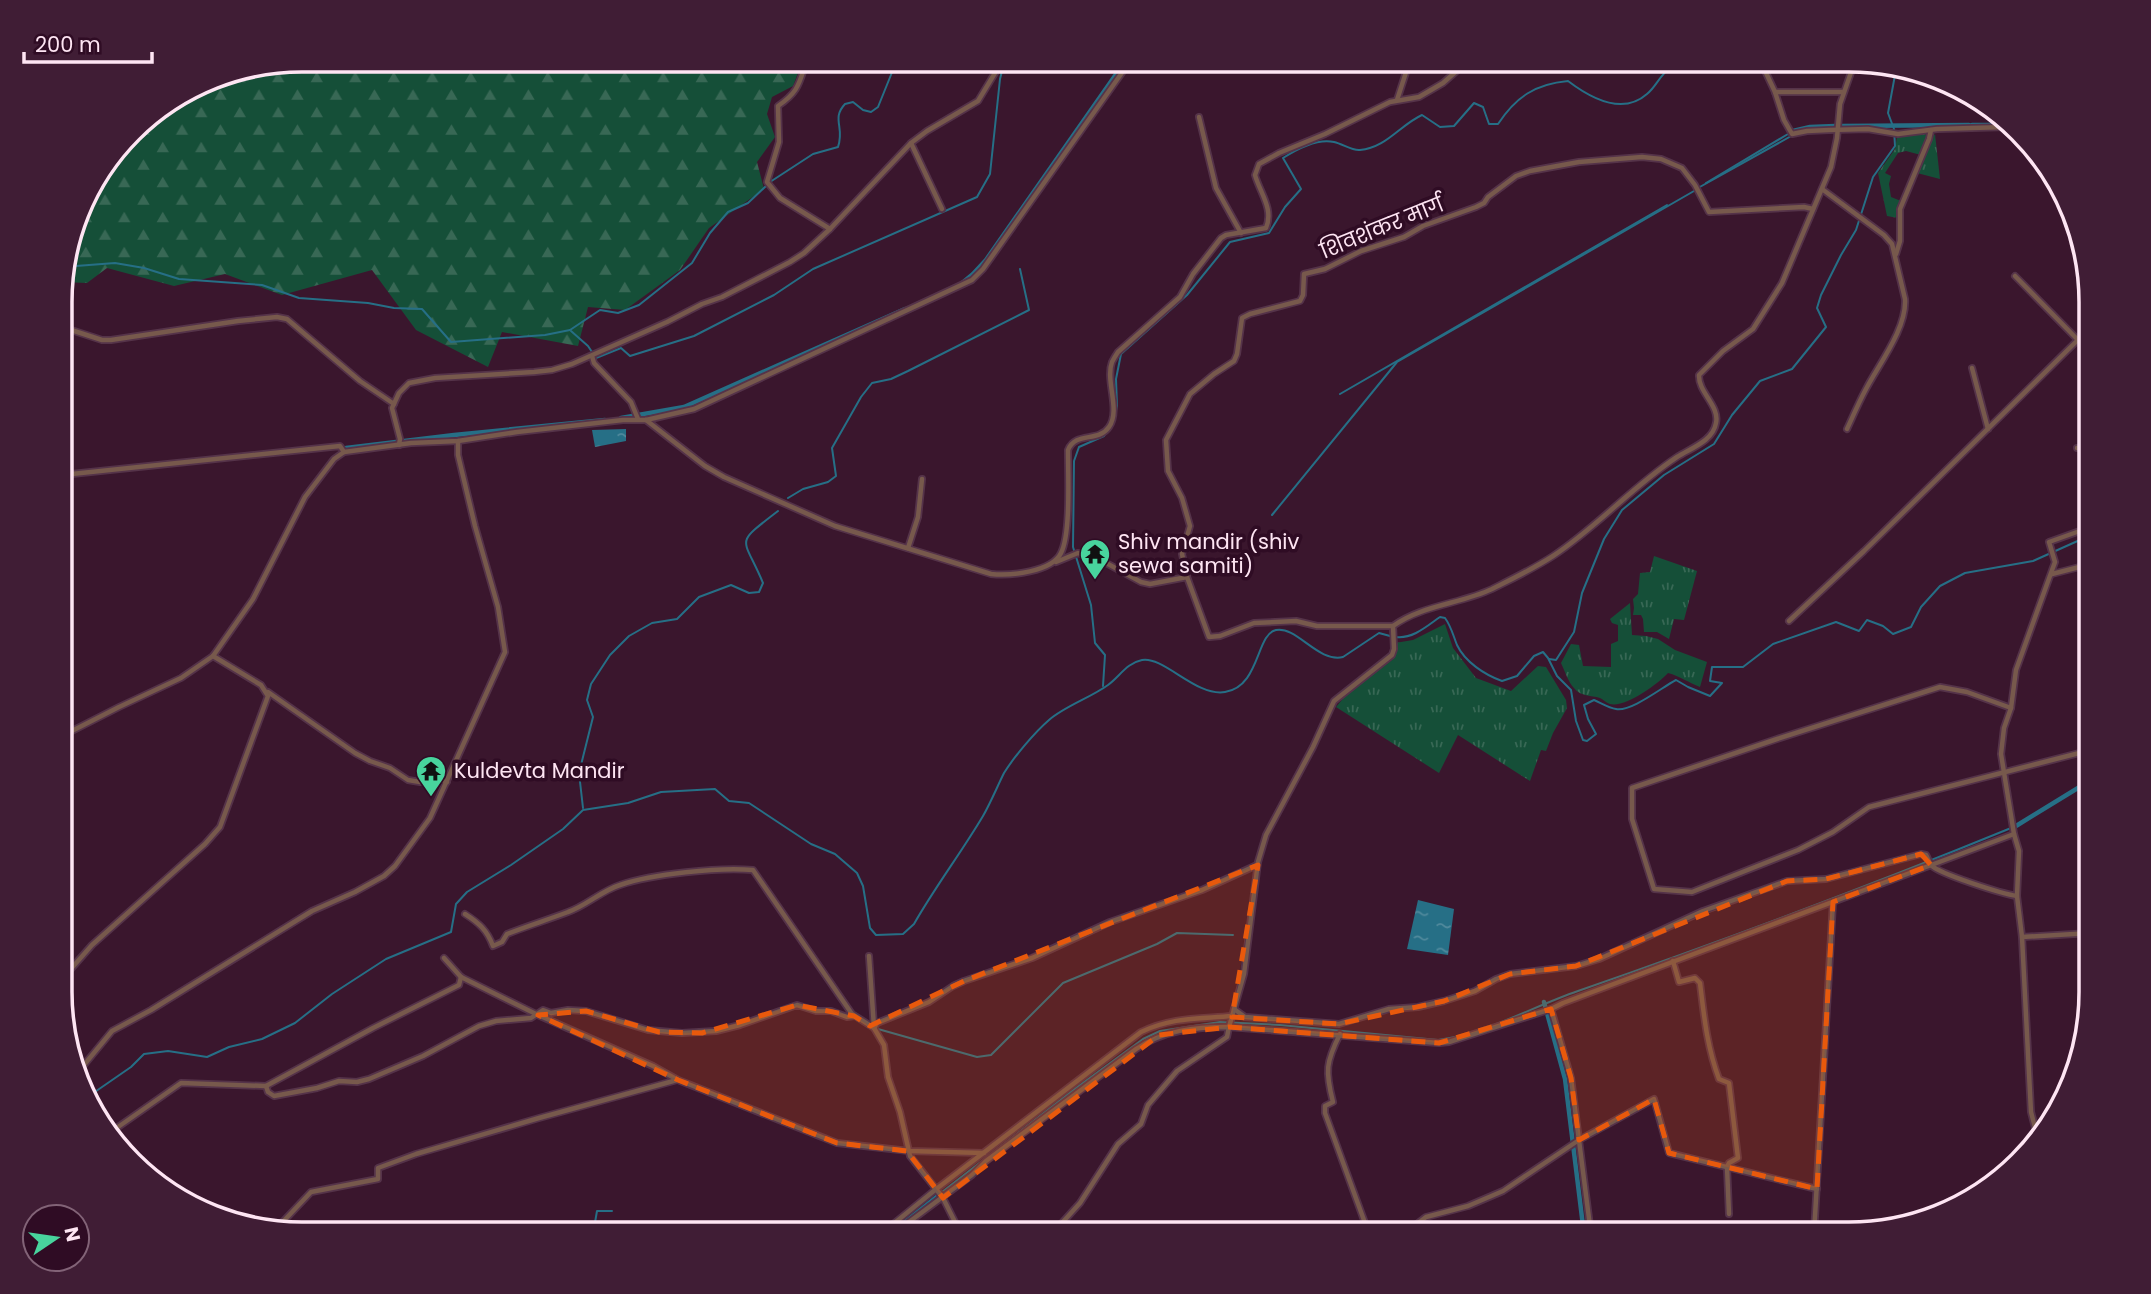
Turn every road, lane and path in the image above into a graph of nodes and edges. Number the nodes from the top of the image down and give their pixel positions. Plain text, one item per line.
1 (804, 72) edge
2 (996, 72) edge
3 (1123, 72) edge
4 (1406, 72) edge
5 (1455, 72) edge
6 (1766, 72) edge
7 (1851, 72) edge
8 (1775, 92) junction
9 (1843, 92) junction
10 (1398, 100) junction
11 (1199, 117) dead end
12 (1999, 127) edge
13 (1838, 130) junction
14 (1931, 130) junction
15 (911, 143) junction
16 (1822, 188) junction
17 (942, 209) dead end
18 (1813, 209) junction
19 (830, 229) junction
20 (1241, 233) junction
21 (1896, 255) junction
22 (2015, 276) dead end
23 (72, 330) edge
24 (2079, 337) edge
25 (2079, 339) edge
26 (592, 356) junction
27 (1972, 368) dead end
28 (394, 404) junction
29 (638, 419) junction
30 (646, 420) junction
31 (1847, 429) dead end
32 (1988, 429) junction
33 (458, 441) junction
34 (400, 442) junction
35 (344, 452) junction
36 (72, 474) edge
37 (922, 479) dead end
38 (2079, 531) edge
39 (908, 548) junction
40 (1052, 564) junction
41 (2079, 567) edge
42 (2052, 574) junction
43 (1187, 577) junction
44 (1789, 621) dead end
45 (1392, 628) junction
46 (213, 656) junction
47 (266, 691) junction
48 (2011, 708) junction
49 (72, 731) edge
50 (2079, 753) edge
51 (2003, 772) junction
52 (447, 782) junction
53 (2013, 830) junction
54 (1930, 863) junction
55 (1258, 865) junction
56 (2017, 896) junction
57 (1833, 902) junction
58 (464, 914) dead end
59 (2079, 934) edge
60 (2022, 937) junction
61 (869, 956) dead end
62 (444, 958) dead end
63 (1673, 961) junction
64 (72, 968) edge
65 (461, 977) junction
66 (1234, 1009) junction
67 (1551, 1009) junction
68 (538, 1015) junction
69 (854, 1016) junction
70 (1230, 1022) junction
71 (874, 1028) junction
72 (1340, 1034) junction
73 (84, 1064) edge
74 (678, 1080) junction
75 (266, 1086) junction
76 (2035, 1127) edge
77 (117, 1128) edge
78 (1579, 1140) junction
79 (909, 1151) junction
80 (984, 1153) junction
81 (1727, 1167) junction
82 (1816, 1189) junction
83 (936, 1191) junction
84 (943, 1198) junction
85 (1729, 1214) dead end
86 (284, 1221) edge
87 (896, 1222) edge
88 (910, 1222) edge
89 (955, 1222) edge
90 (1063, 1222) edge
91 (1364, 1222) edge
92 (1420, 1222) edge
93 (1589, 1222) edge
94 (1815, 1222) edge

1 - 19 street
2 - 15 street
3 - 30 street
4 - 10 street
5 - 10 street
6 - 8 street
7 - 9 street
8 - 9 street
8 - 13 street
9 - 13 street
10 - 20 street
11 - 20 street
12 - 14 street
13 - 14 street
13 - 16 street
14 - 21 street
15 - 17 street
15 - 19 street
16 - 18 street
16 - 21 street
18 - 43 street, शिवशंकर मार्ग
18 - 45 street
19 - 26 street
20 - 40 street
21 - 31 street
22 - 24 street
23 - 28 street
25 - 32 street
26 - 28 street
26 - 29 street
27 - 32 street
28 - 34 street
29 - 30 street
29 - 33 street
30 - 39 street
32 - 44 street
33 - 34 street
33 - 52 street
34 - 35 street
35 - 36 street
35 - 46 street
37 - 39 street
38 - 42 street
39 - 40 street
40 - 43 street
41 - 42 street
42 - 48 street
43 - 45 street
45 - 55 street
46 - 47 street
46 - 49 street
47 - 52 street
47 - 64 street
48 - 51 street
48 - 51 street
50 - 51 street
51 - 53 street
52 - 73 street
53 - 54 street
53 - 56 street
54 - 56 street
54 - 57 street
54 - 66 street
55 - 66 street
55 - 71 street
56 - 60 street
57 - 63 street
57 - 82 street
58 - 69 street
59 - 60 street
60 - 76 street
61 - 71 street
62 - 65 street
63 - 67 street
63 - 81 street
65 - 68 street
65 - 75 street
66 - 70 street
67 - 72 street
67 - 78 street
68 - 69 street
68 - 74 street
68 - 75 street
69 - 71 street
70 - 72 street
70 - 80 street
70 - 84 street
70 - 90 street
71 - 79 street
72 - 91 street
74 - 79 street
74 - 86 street
75 - 77 street
78 - 81 street
78 - 92 street
78 - 93 street
79 - 80 street
79 - 83 street
80 - 83 street
81 - 82 street
81 - 85 street
82 - 94 street
83 - 84 street
83 - 87 street
84 - 88 street
84 - 89 street

